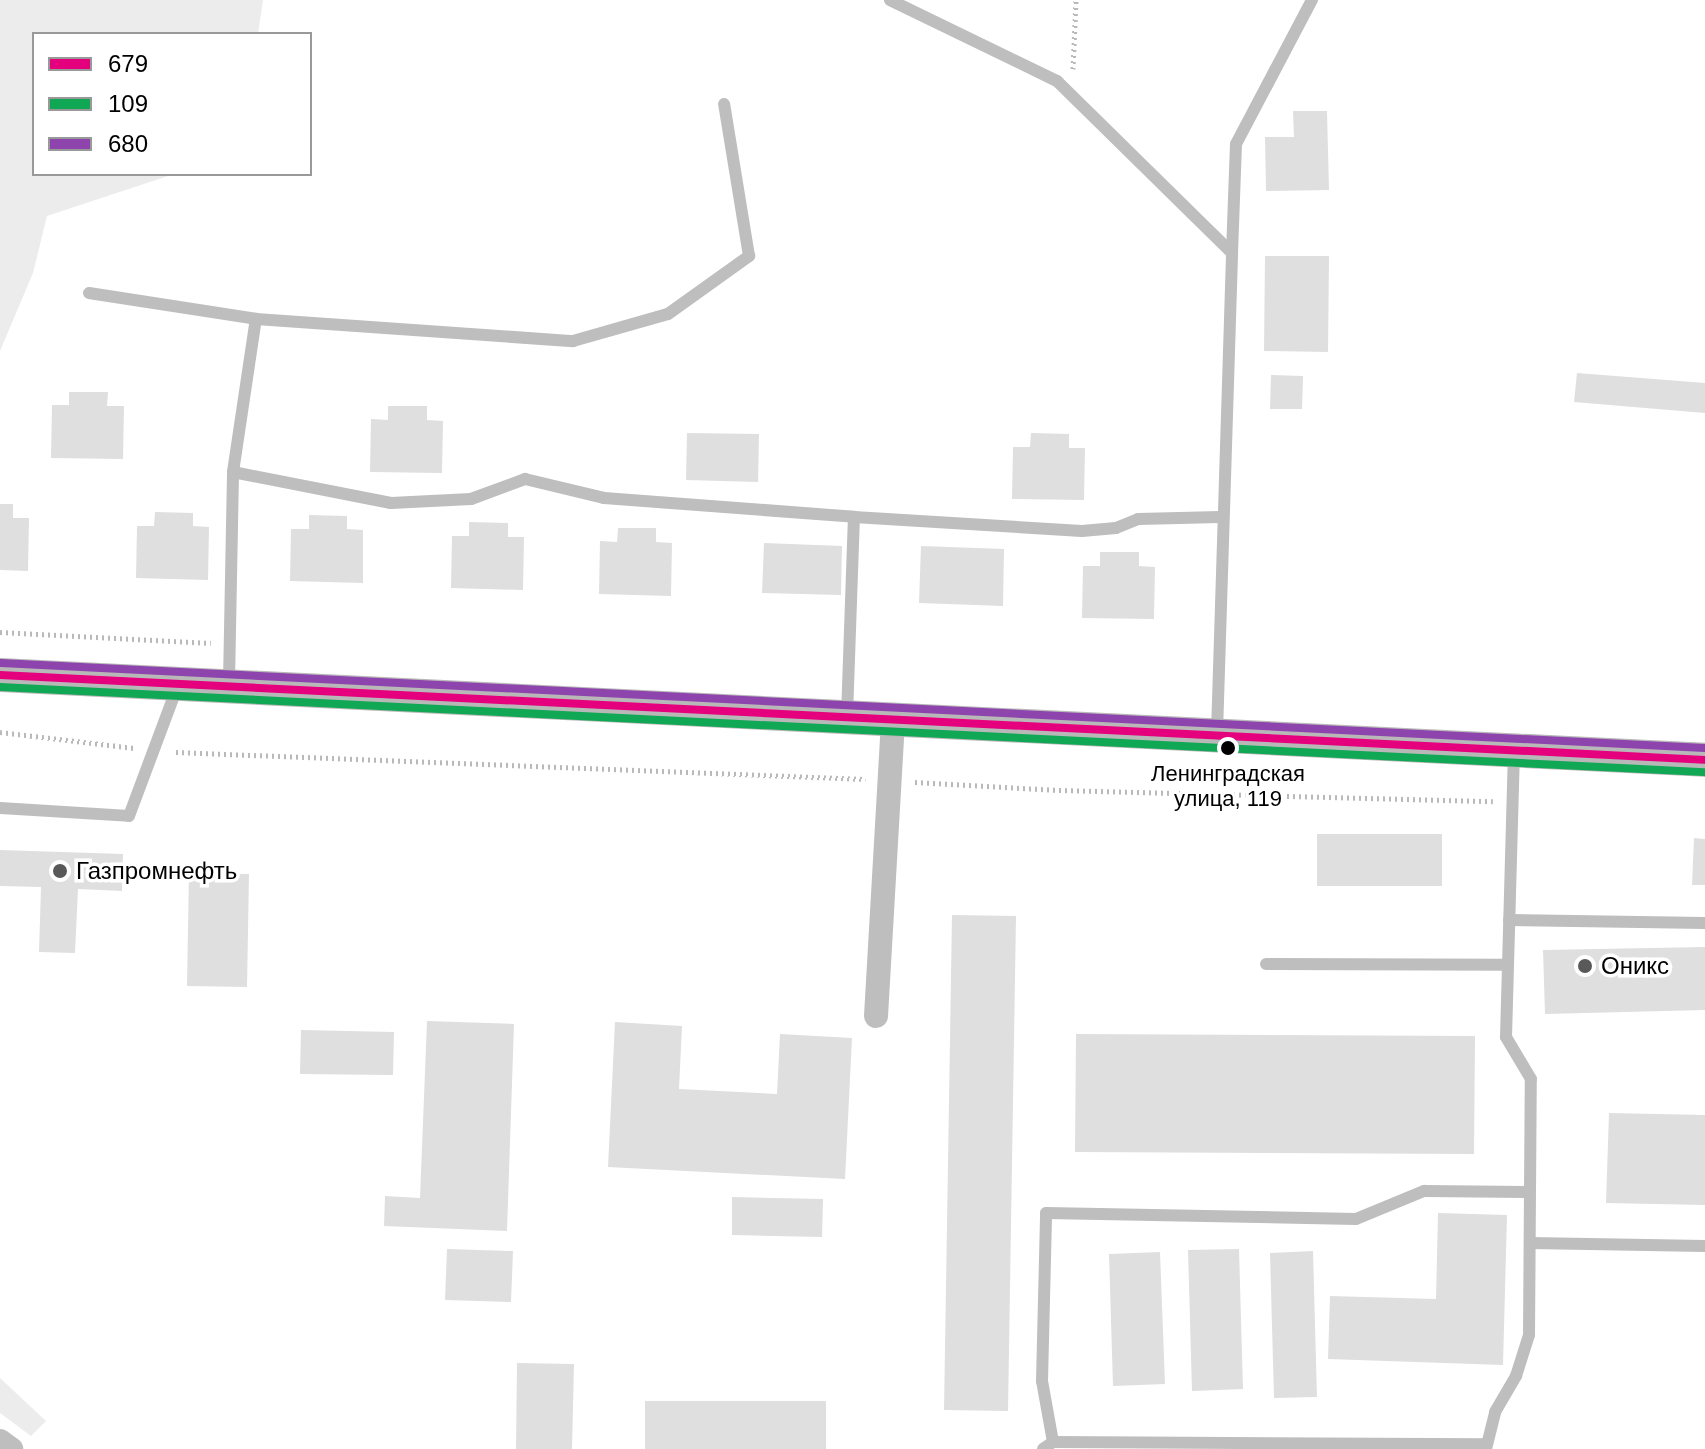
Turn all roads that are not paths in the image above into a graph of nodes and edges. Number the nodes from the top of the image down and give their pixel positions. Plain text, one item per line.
1 (890, 0) edge
2 (1312, 0) edge
3 (724, 104) dead end
4 (1232, 253) junction
5 (89, 293) dead end
6 (256, 319) junction
7 (233, 472) junction
8 (854, 517) junction
9 (1220, 517) junction
10 (0, 675) edge
11 (178, 684) junction
12 (228, 688) junction
13 (847, 718) junction
14 (893, 720) junction
15 (1217, 734) junction
16 (1514, 750) junction
17 (1705, 760) edge
18 (0, 808) edge
19 (1509, 920) junction
20 (1705, 923) edge
21 (1266, 964) dead end
22 (1508, 965) junction
23 (876, 1016) dead end
24 (1530, 1192) junction
25 (1530, 1243) junction
26 (1705, 1246) edge
27 (0, 1441) edge
28 (1048, 1445) edge
29 (1486, 1446) edge
30 (11, 1449) edge

1 - 4 lane
2 - 4 lane
3 - 6 lane
4 - 9 lane
5 - 6 lane
6 - 7 lane
7 - 8 lane
7 - 12 lane
8 - 9 lane
8 - 13 lane
9 - 15 lane
10 - 11 main road
11 - 12 main road
11 - 18 lane
12 - 13 main road
13 - 14 main road
14 - 15 main road
14 - 23 street
15 - 16 main road
16 - 17 main road
16 - 19 lane
19 - 20 lane
19 - 22 lane
21 - 22 lane
22 - 24 lane
24 - 25 lane
24 - 28 lane
25 - 26 lane
25 - 29 lane
27 - 30 street
28 - 29 lane

